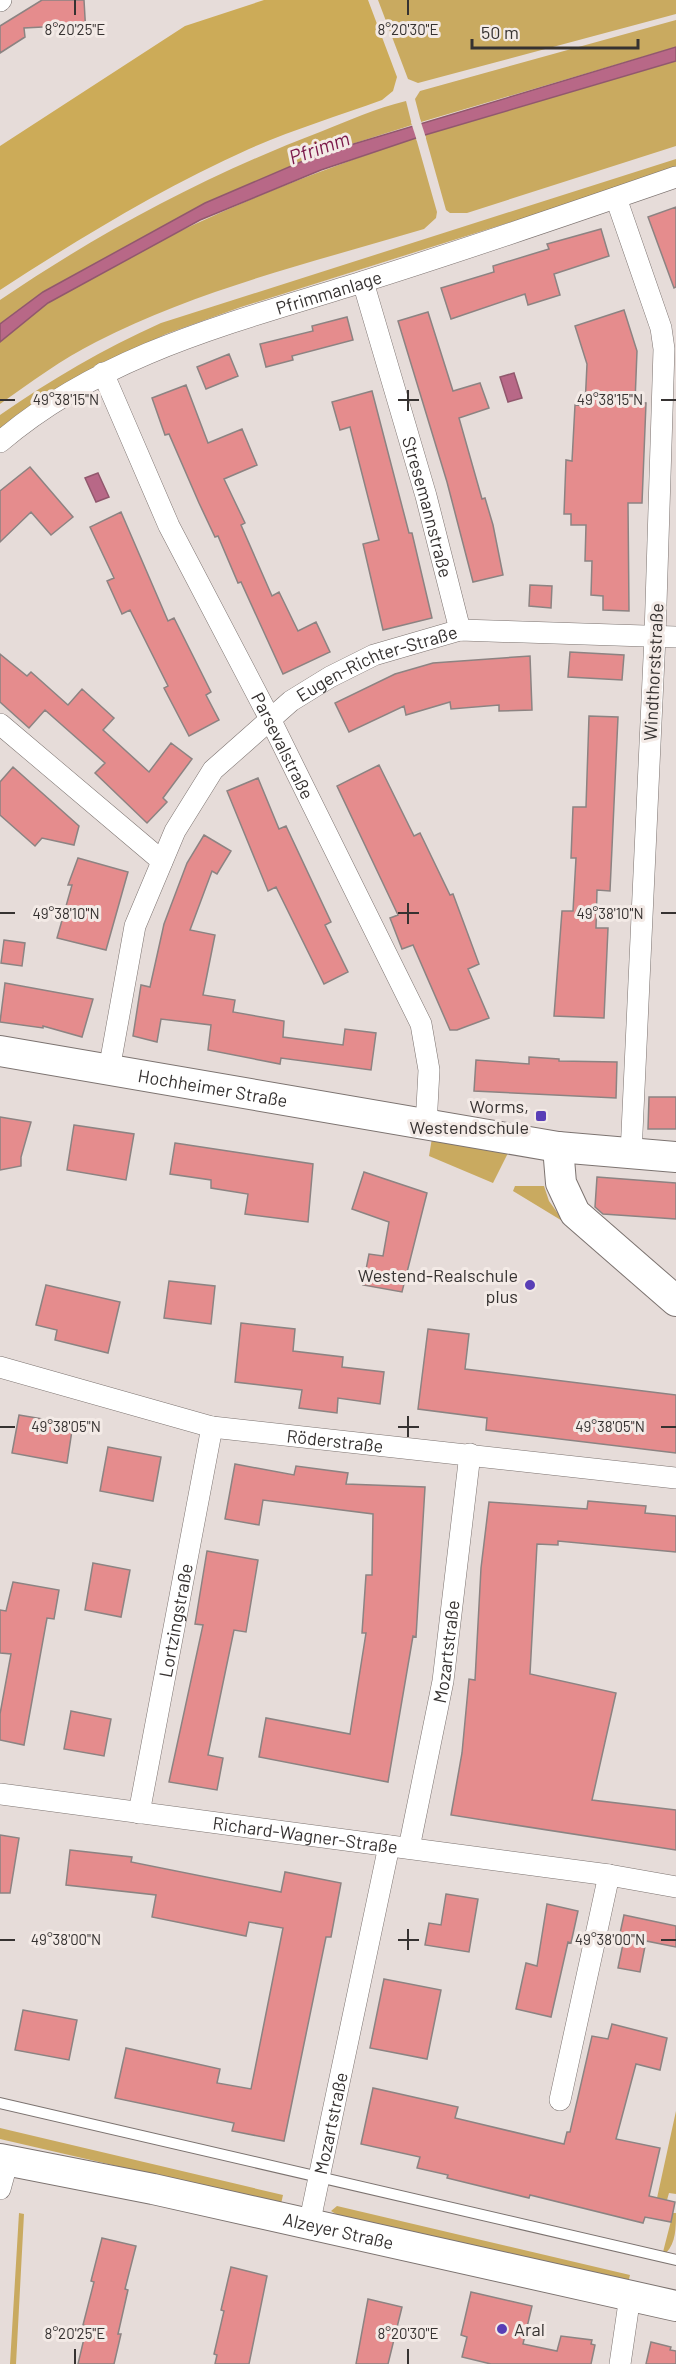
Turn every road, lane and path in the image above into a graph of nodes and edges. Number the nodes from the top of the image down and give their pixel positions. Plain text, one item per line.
1 (676, 177) edge
2 (616, 198) junction
3 (363, 282) junction
4 (668, 327) edge
5 (104, 373) junction
6 (0, 442) edge
7 (460, 630) junction
8 (655, 636) junction
9 (676, 637) edge
10 (270, 719) junction
11 (3, 733) edge
12 (162, 861) junction
13 (0, 1052) edge
14 (110, 1070) junction
15 (426, 1126) junction
16 (558, 1147) junction
17 (630, 1154) junction
18 (676, 1157) edge
19 (676, 1301) edge
20 (0, 1367) edge
21 (212, 1427) junction
22 (470, 1454) junction
23 (676, 1478) edge
24 (0, 1794) edge
25 (139, 1813) junction
26 (399, 1847) junction
27 (609, 1875) junction
28 (676, 1887) edge
29 (560, 2100) dead end
30 (0, 2103) edge
31 (4, 2159) edge
32 (320, 2178) junction
33 (0, 2189) edge
34 (309, 2225) junction
35 (676, 2260) edge
36 (630, 2296) junction
37 (676, 2306) edge
38 (620, 2364) edge

1 - 2 street, Pfrimmanlage
2 - 3 street, Pfrimmanlage
2 - 4 street, Windthorststraße
3 - 5 street, Pfrimmanlage
3 - 7 street, Stresemannstraße
4 - 8 street, Windthorststraße
5 - 6 street, Pfrimmanlage
5 - 10 street, Parsevalstraße
7 - 8 street, Eugen-Richter-Straße
7 - 10 street, Eugen-Richter-Straße
8 - 9 street, Eugen-Richter-Straße
8 - 17 street, Windthorststraße
10 - 12 street, Eugen-Richter-Straße
10 - 15 street, Parsevalstraße
11 - 12 street
12 - 14 street, Eugen-Richter-Straße
13 - 14 street, Hochheimer Straße
14 - 15 street, Hochheimer Straße
15 - 16 street, Hochheimer Straße
16 - 17 street, Hochheimer Straße
16 - 19 street
17 - 18 street, Hochheimer Straße
20 - 21 street, Röderstraße
21 - 22 street, Röderstraße
21 - 25 street, Lortzingstraße
22 - 23 street, Röderstraße
22 - 26 street, Mozartstraße
24 - 25 street, Richard-Wagner-Straße
25 - 26 street, Richard-Wagner-Straße
26 - 27 street, Richard-Wagner-Straße
26 - 32 street, Mozartstraße
27 - 28 street, Richard-Wagner-Straße
27 - 29 street
30 - 32 lane
31 - 33 street
31 - 34 street, Alzeyer Straße
32 - 34 street, Mozartstraße
32 - 35 lane
34 - 36 street, Alzeyer Straße
36 - 37 street, Alzeyer Straße
36 - 38 street

